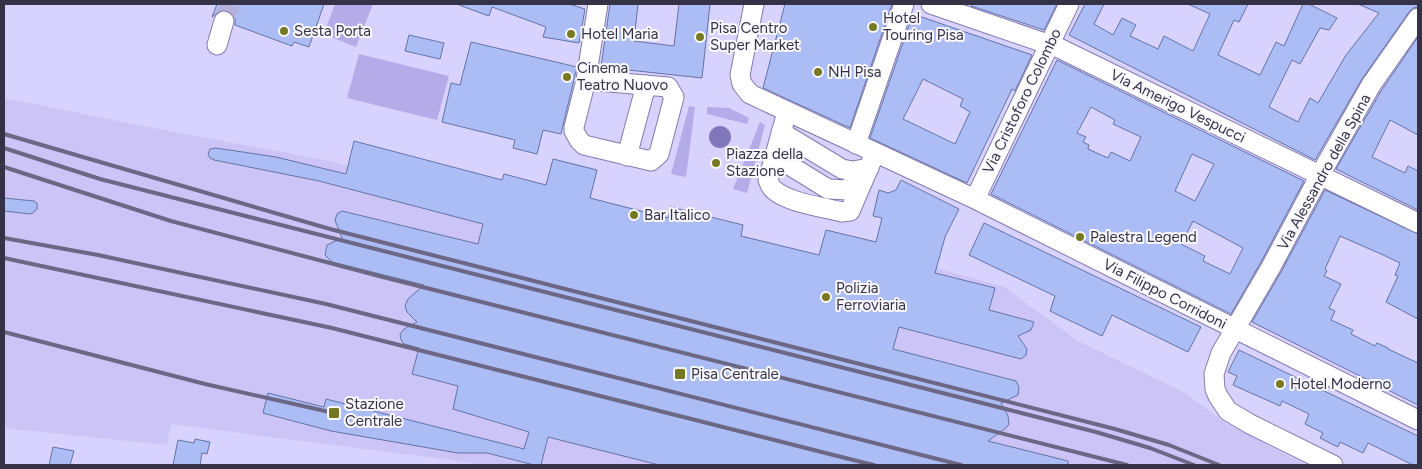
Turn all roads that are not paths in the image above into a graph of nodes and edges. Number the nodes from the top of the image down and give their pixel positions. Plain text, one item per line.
1 (597, 4) edge
2 (754, 4) edge
3 (897, 4) edge
4 (931, 4) edge
5 (1069, 4) edge
6 (1418, 18) edge
7 (224, 21) tunnel mouth
8 (1049, 44) junction
9 (216, 45) dead end
10 (586, 80) junction
11 (646, 85) junction
12 (787, 112) junction
13 (781, 132) junction
14 (856, 144) junction
15 (627, 156) junction
16 (872, 160) junction
17 (1320, 175) junction
18 (975, 199) junction
19 (1418, 223) edge
20 (1236, 330) junction
21 (1418, 420) edge
22 (1333, 465) edge

1 - 10 street
2 - 12 street
3 - 14 street
4 - 8 street, Via Amerigo Vespucci
5 - 8 street, Via Cristoforo Colombo
6 - 17 street, Via Alessandro della Spina
7 - 9 street
8 - 17 street, Via Amerigo Vespucci
8 - 18 street, Via Cristoforo Colombo
10 - 11 street
10 - 15 street
11 - 15 street
11 - 15 street
12 - 13 street
12 - 14 street
13 - 16 street
13 - 16 street
14 - 16 street, Via Filippo Corridoni
16 - 18 street, Via Filippo Corridoni
17 - 19 street, Via Amerigo Vespucci
17 - 20 street, Via Alessandro della Spina
18 - 20 street, Via Filippo Corridoni
20 - 21 street, Via Filippo Corridoni
20 - 22 street, Via Alessandro della Spina

